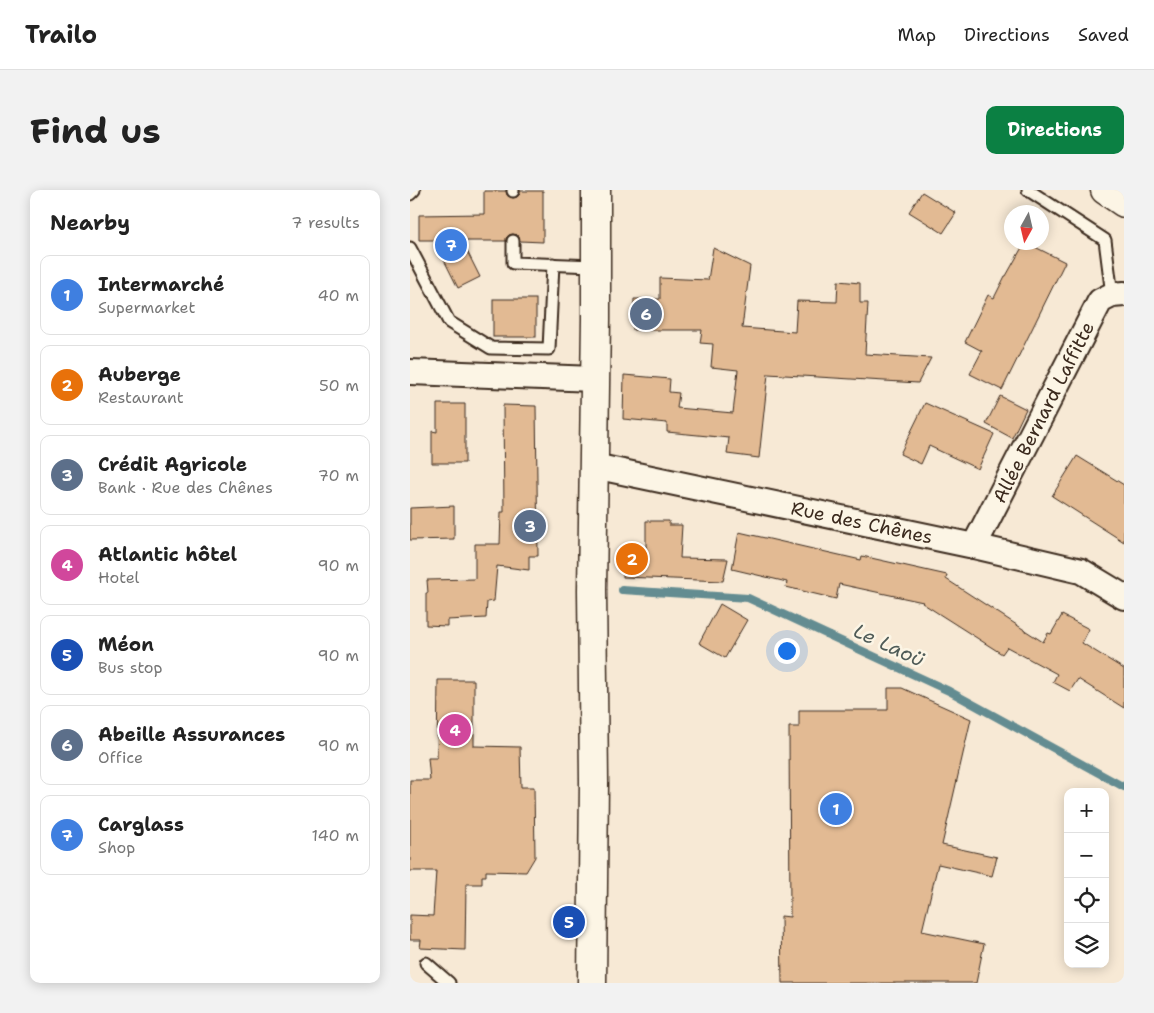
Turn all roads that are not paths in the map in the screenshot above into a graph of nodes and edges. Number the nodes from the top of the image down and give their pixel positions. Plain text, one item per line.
1 (414, 190) edge
2 (596, 190) edge
3 (1028, 190) edge
4 (1105, 190) edge
5 (410, 194) edge
6 (1124, 203) edge
7 (513, 241) dead end
8 (410, 248) edge
9 (553, 264) junction
10 (595, 266) junction
11 (1118, 295) edge
12 (410, 372) edge
13 (595, 379) junction
14 (594, 466) junction
15 (974, 546) junction
16 (1124, 597) edge
17 (426, 963) dead end
18 (450, 983) edge
19 (592, 983) edge

1 - 5 lane
2 - 10 main road
3 - 11 lane
4 - 6 main road
7 - 9 lane
8 - 9 lane
9 - 10 lane
10 - 13 main road
11 - 15 street, Allée Bernard Laffitte
12 - 13 street
13 - 14 main road
14 - 15 street, Rue des Chênes
14 - 19 main road
15 - 16 street, Rue des Chênes
17 - 18 lane

